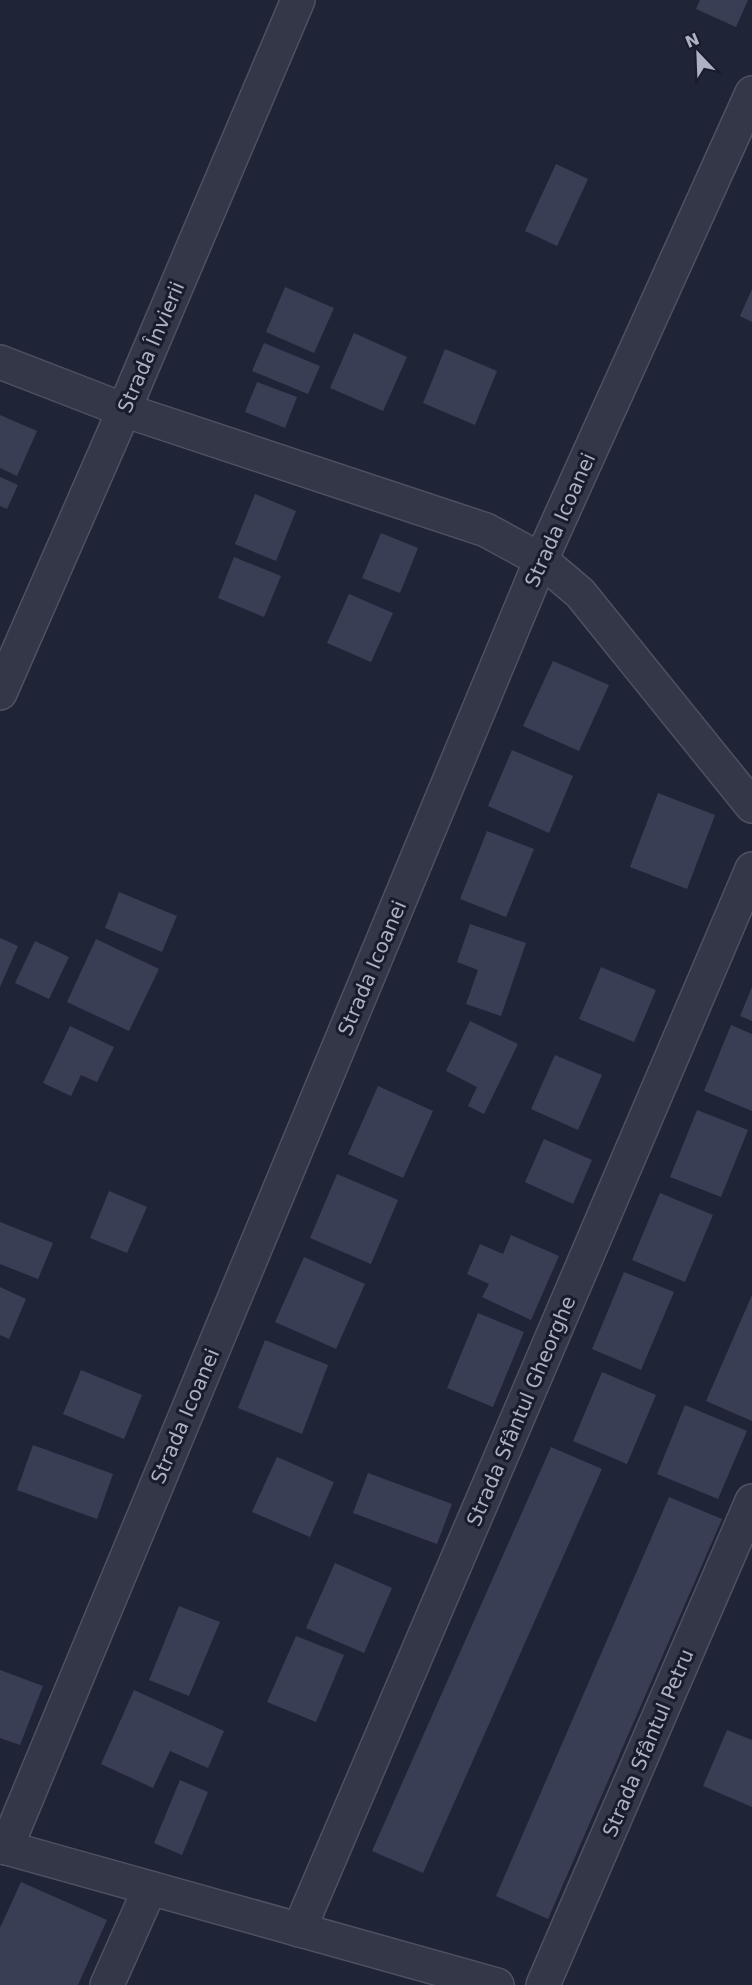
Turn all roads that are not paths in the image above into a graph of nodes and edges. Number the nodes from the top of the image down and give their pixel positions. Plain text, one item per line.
1 (298, 0) edge
2 (752, 93) edge
3 (0, 362) edge
4 (124, 410) junction
5 (541, 560) junction
6 (0, 693) edge
7 (752, 806) edge
8 (749, 885) edge
9 (752, 1501) edge
10 (3, 1847) edge
11 (150, 1888) junction
12 (299, 1930) junction
13 (107, 1985) edge
14 (497, 1985) edge
15 (543, 1985) edge

1 - 4 street, Strada Învierii
2 - 5 street, Strada Icoanei
3 - 4 street
4 - 5 street
4 - 6 street, Strada Învierii
5 - 7 street
5 - 10 street, Strada Icoanei
8 - 12 street, Strada Sfântul Gheorghe
9 - 15 street, Strada Sfântul Petru
10 - 11 street
11 - 12 street
11 - 13 street
12 - 14 street

